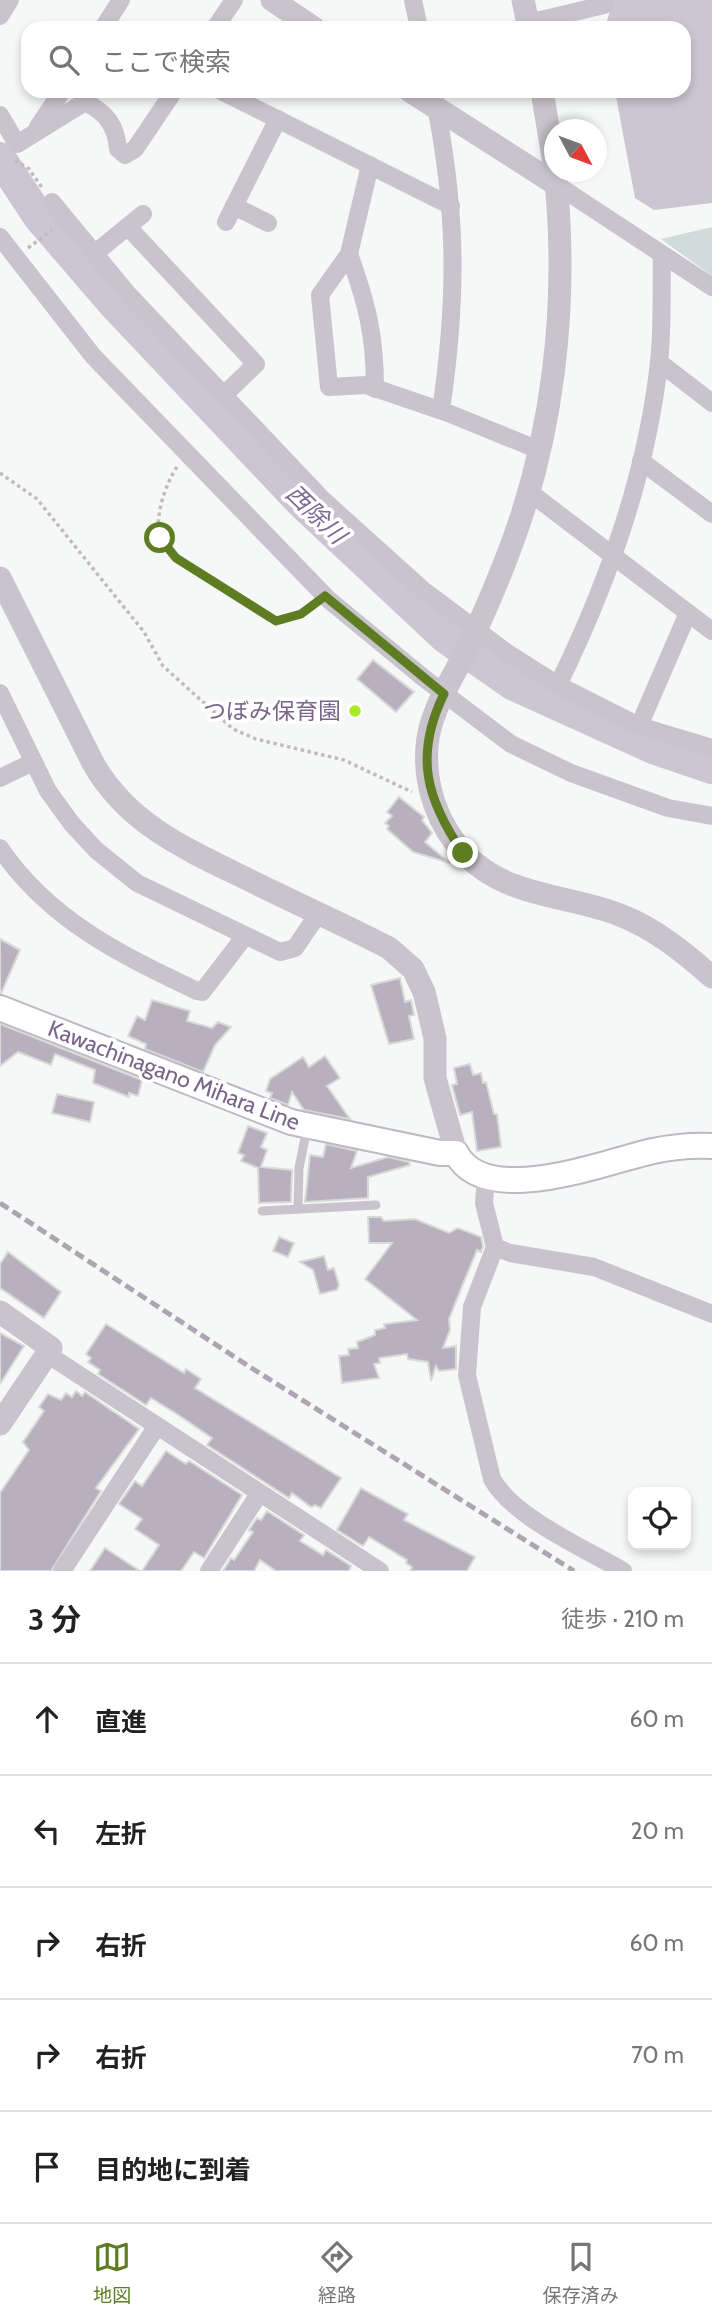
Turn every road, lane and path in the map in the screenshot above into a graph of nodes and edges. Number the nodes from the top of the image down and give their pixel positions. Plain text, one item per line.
1 (10, 0) edge
2 (121, 0) edge
3 (234, 0) edge
4 (272, 0) edge
5 (414, 0) edge
6 (523, 0) edge
7 (605, 0) edge
8 (0, 16) edge
9 (108, 21) edge
10 (220, 21) edge
11 (304, 21) edge
12 (418, 21) edge
13 (527, 21) edge
14 (543, 21) edge
15 (58, 98) edge
16 (169, 98) edge
17 (235, 98) edge
18 (543, 98) edge
19 (435, 100) edge
20 (0, 115) edge
21 (278, 119) junction
22 (547, 119) edge
23 (35, 133) junction
24 (12, 156) dead end
25 (370, 165) junction
26 (544, 166) edge
27 (557, 182) edge
28 (568, 182) edge
29 (52, 202) joint
30 (451, 206) junction
31 (143, 214) dead end
32 (268, 223) dead end
33 (57, 226) dead end
34 (128, 227) junction
35 (0, 237) edge
36 (21, 253) dead end
37 (94, 254) junction
38 (349, 254) junction
39 (663, 255) junction
40 (712, 286) edge
41 (659, 362) junction
42 (375, 389) junction
43 (224, 395) junction
44 (712, 403) edge
45 (441, 411) junction
46 (539, 450) junction
47 (190, 455) junction
48 (641, 461) junction
49 (0, 473) edge
50 (528, 491) junction
51 (712, 514) edge
52 (614, 556) junction
53 (0, 578) edge
54 (325, 596) junction
55 (688, 613) junction
56 (712, 631) edge
57 (474, 635) junction
58 (558, 685) junction
59 (446, 691) junction
60 (0, 693) edge
61 (639, 726) junction
62 (712, 748) edge
63 (33, 762) junction
64 (0, 778) edge
65 (431, 793) junction
66 (712, 816) edge
67 (0, 848) edge
68 (318, 914) junction
69 (245, 936) junction
70 (712, 977) edge
71 (0, 1008) edge
72 (307, 1126) junction
73 (712, 1146) edge
74 (456, 1153) junction
75 (486, 1178) junction
76 (376, 1205) dead end
77 (298, 1209) junction
78 (262, 1211) dead end
79 (495, 1247) junction
80 (0, 1312) edge
81 (712, 1314) edge
82 (47, 1354) junction
83 (0, 1424) edge
84 (157, 1426) junction
85 (259, 1494) junction
86 (62, 1571) edge
87 (209, 1571) edge
88 (380, 1571) edge
89 (623, 1571) edge

1 - 8 street
2 - 9 street
3 - 10 street
4 - 11 street
5 - 12 street
6 - 13 street
7 - 14 street
15 - 23 street
16 - 23 street
17 - 21 street
18 - 22 street
19 - 26 street
19 - 30 street
20 - 23 street
21 - 25 street
21 - 32 street
24 - 29 path
25 - 30 street
25 - 38 street
27 - 46 street
28 - 39 street
29 - 37 street
30 - 45 street
31 - 34 street
33 - 36 path
34 - 37 street
34 - 43 street
35 - 47 street
37 - 43 street
38 - 42 street
38 - 42 street
39 - 40 street
39 - 41 street
41 - 44 street
41 - 48 street
42 - 45 street
43 - 57 street
45 - 46 street
46 - 50 street
47 - 54 street
47 - 54 path
48 - 51 street
48 - 52 street
49 - 65 path
50 - 52 street
50 - 57 street
52 - 55 street
52 - 58 street
53 - 68 street
54 - 59 street
55 - 56 street
55 - 61 street
57 - 58 street
57 - 59 street
58 - 61 street
59 - 65 street
59 - 66 street
60 - 63 street
61 - 62 street
63 - 64 street
63 - 69 street
65 - 70 street
67 - 69 street
68 - 69 street
68 - 74 street
71 - 72 main road, Kawachinagano Mihara Line
72 - 74 main road, Kawachinagano Mihara Line
72 - 77 lane
73 - 75 main road
74 - 75 main road
75 - 79 street
76 - 77 lane
77 - 78 lane
79 - 81 street
79 - 89 street
80 - 82 street
82 - 83 street
82 - 84 street
84 - 85 street
84 - 86 street
85 - 87 street
85 - 88 street

